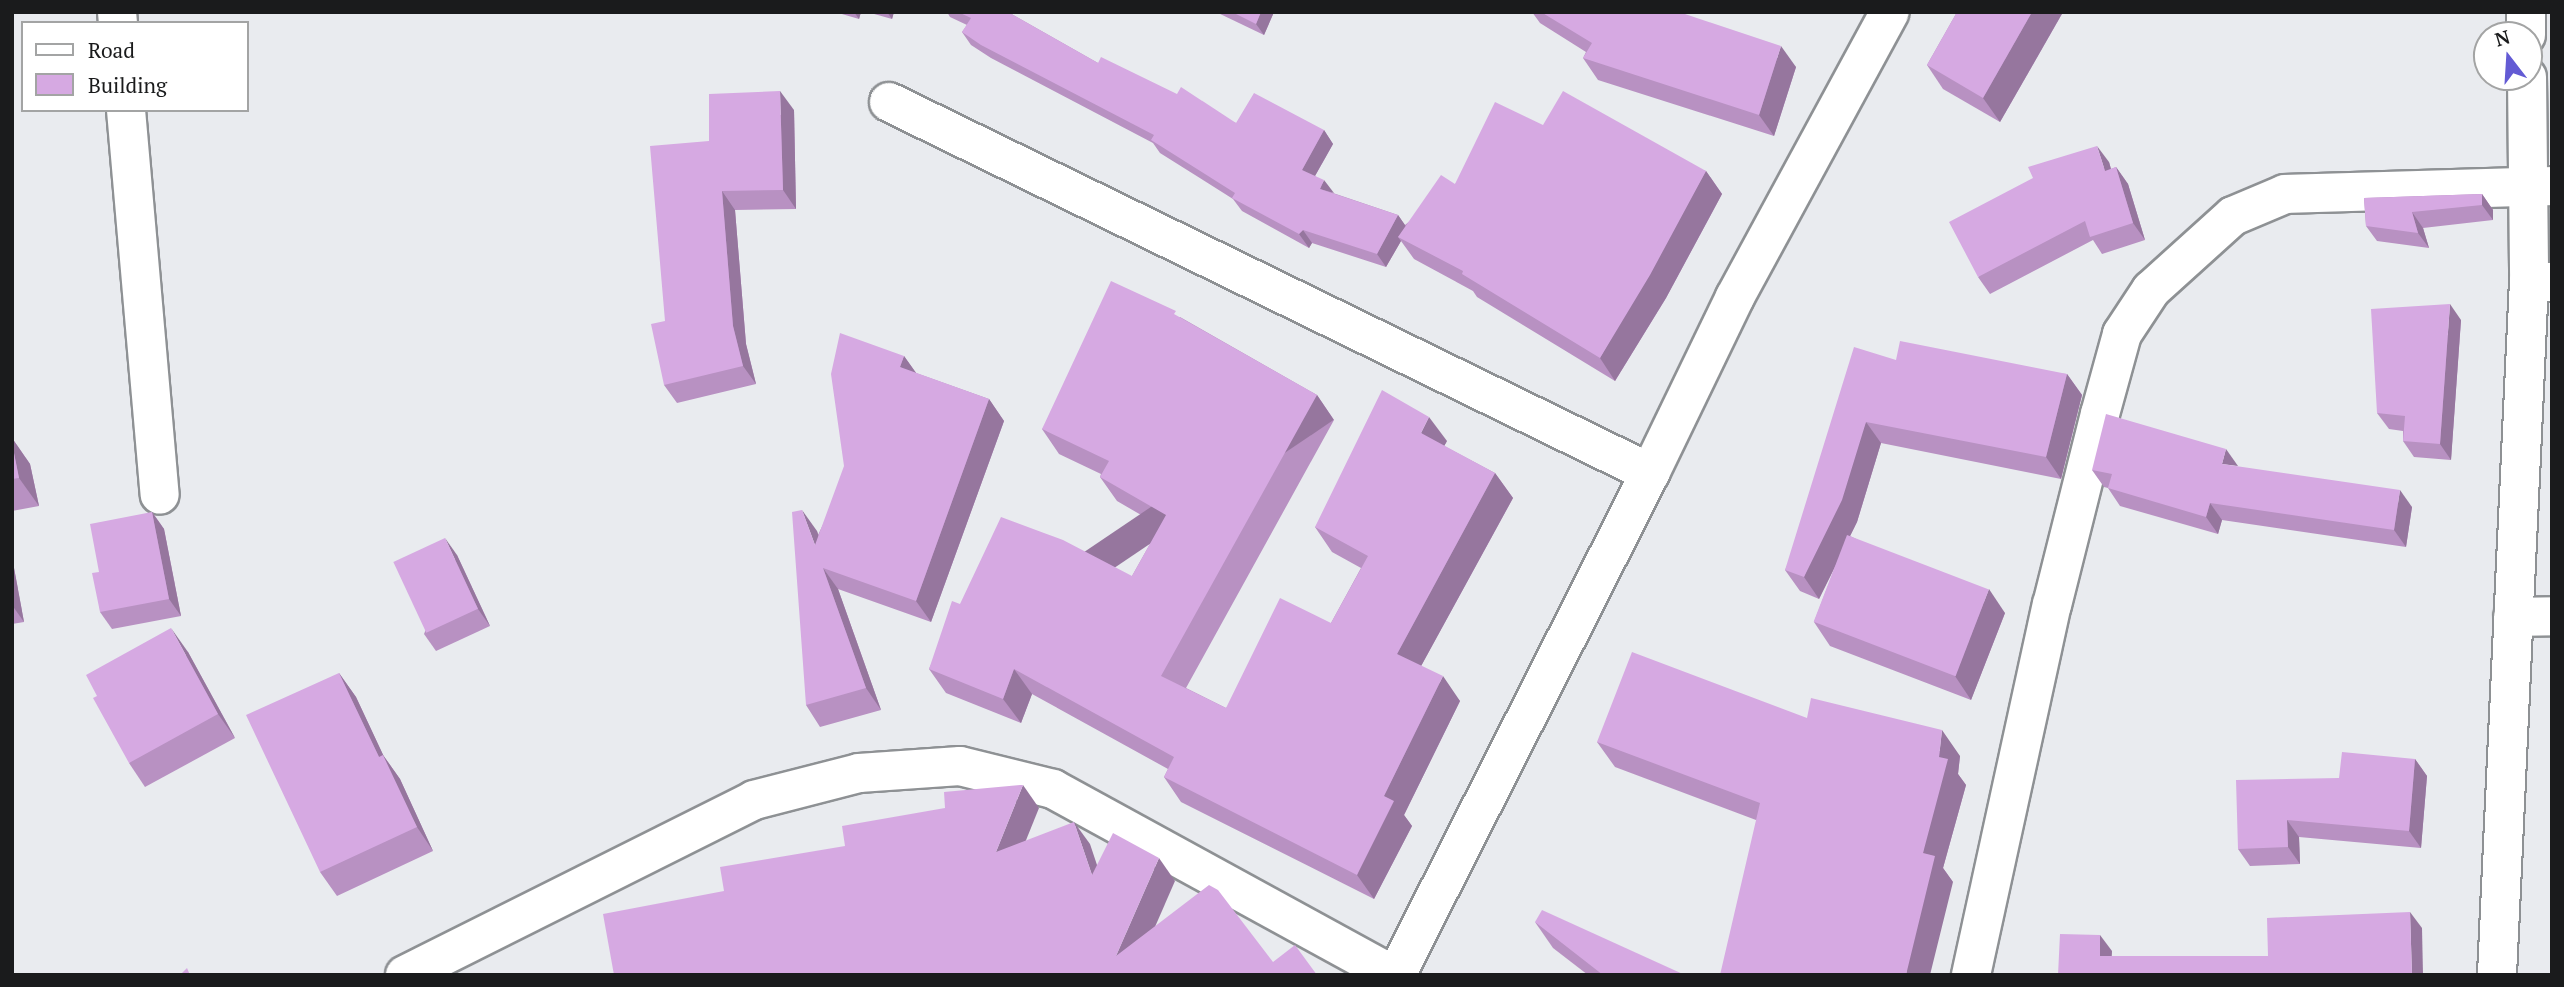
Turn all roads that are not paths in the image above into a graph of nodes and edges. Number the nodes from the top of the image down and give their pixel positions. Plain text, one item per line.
1 (1891, 12) edge
2 (2528, 91) edge
3 (888, 102) dead end
4 (126, 112) edge
5 (2540, 186) edge
6 (2540, 282) edge
7 (1650, 473) junction
8 (160, 495) dead end
9 (2552, 616) edge
10 (2513, 617) junction
11 (405, 975) edge
12 (1395, 975) edge
13 (1972, 975) edge
14 (2497, 975) edge

1 - 7 street
2 - 5 street
3 - 7 street
4 - 8 street
5 - 6 street
5 - 13 street
6 - 10 street
7 - 12 street
9 - 10 street
10 - 14 street
11 - 12 street

